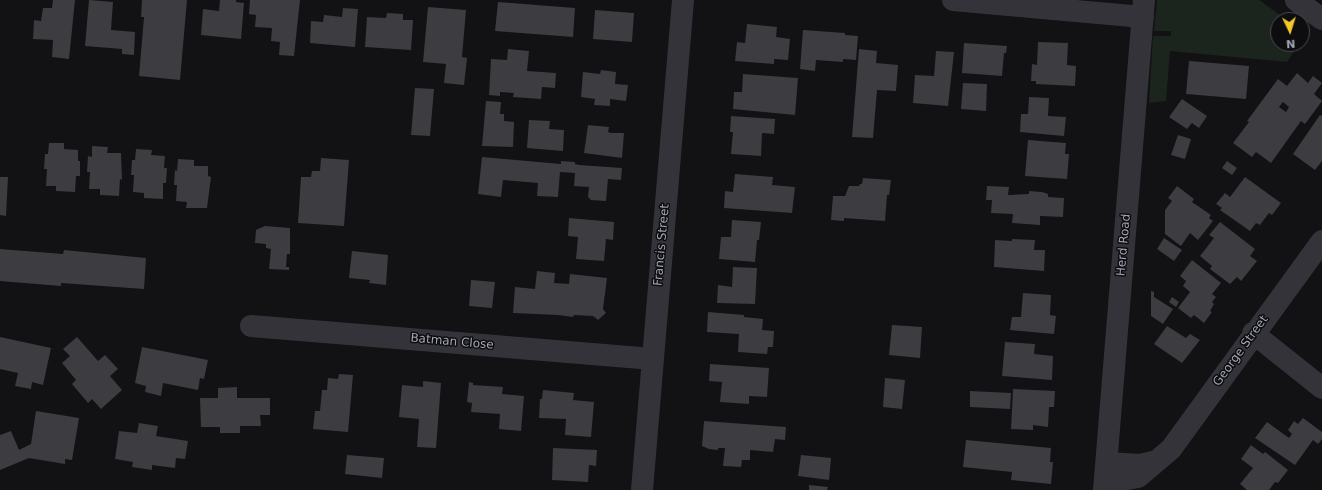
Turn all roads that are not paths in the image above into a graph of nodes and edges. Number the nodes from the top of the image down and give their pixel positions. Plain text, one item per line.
1 (683, 0) edge
2 (953, 0) edge
3 (1296, 0) edge
4 (1144, 8) edge
5 (1322, 19) edge
6 (1322, 241) edge
7 (251, 326) dead end
8 (1253, 333) junction
9 (653, 359) junction
10 (1322, 388) edge
11 (1105, 479) edge
12 (642, 490) edge

1 - 9 street, Francis Street
2 - 4 street
3 - 5 street
4 - 11 street, Herd Road
6 - 8 street, George Street
7 - 9 street, Batman Close
8 - 10 street
8 - 11 street, George Street
9 - 12 street, Francis Street

